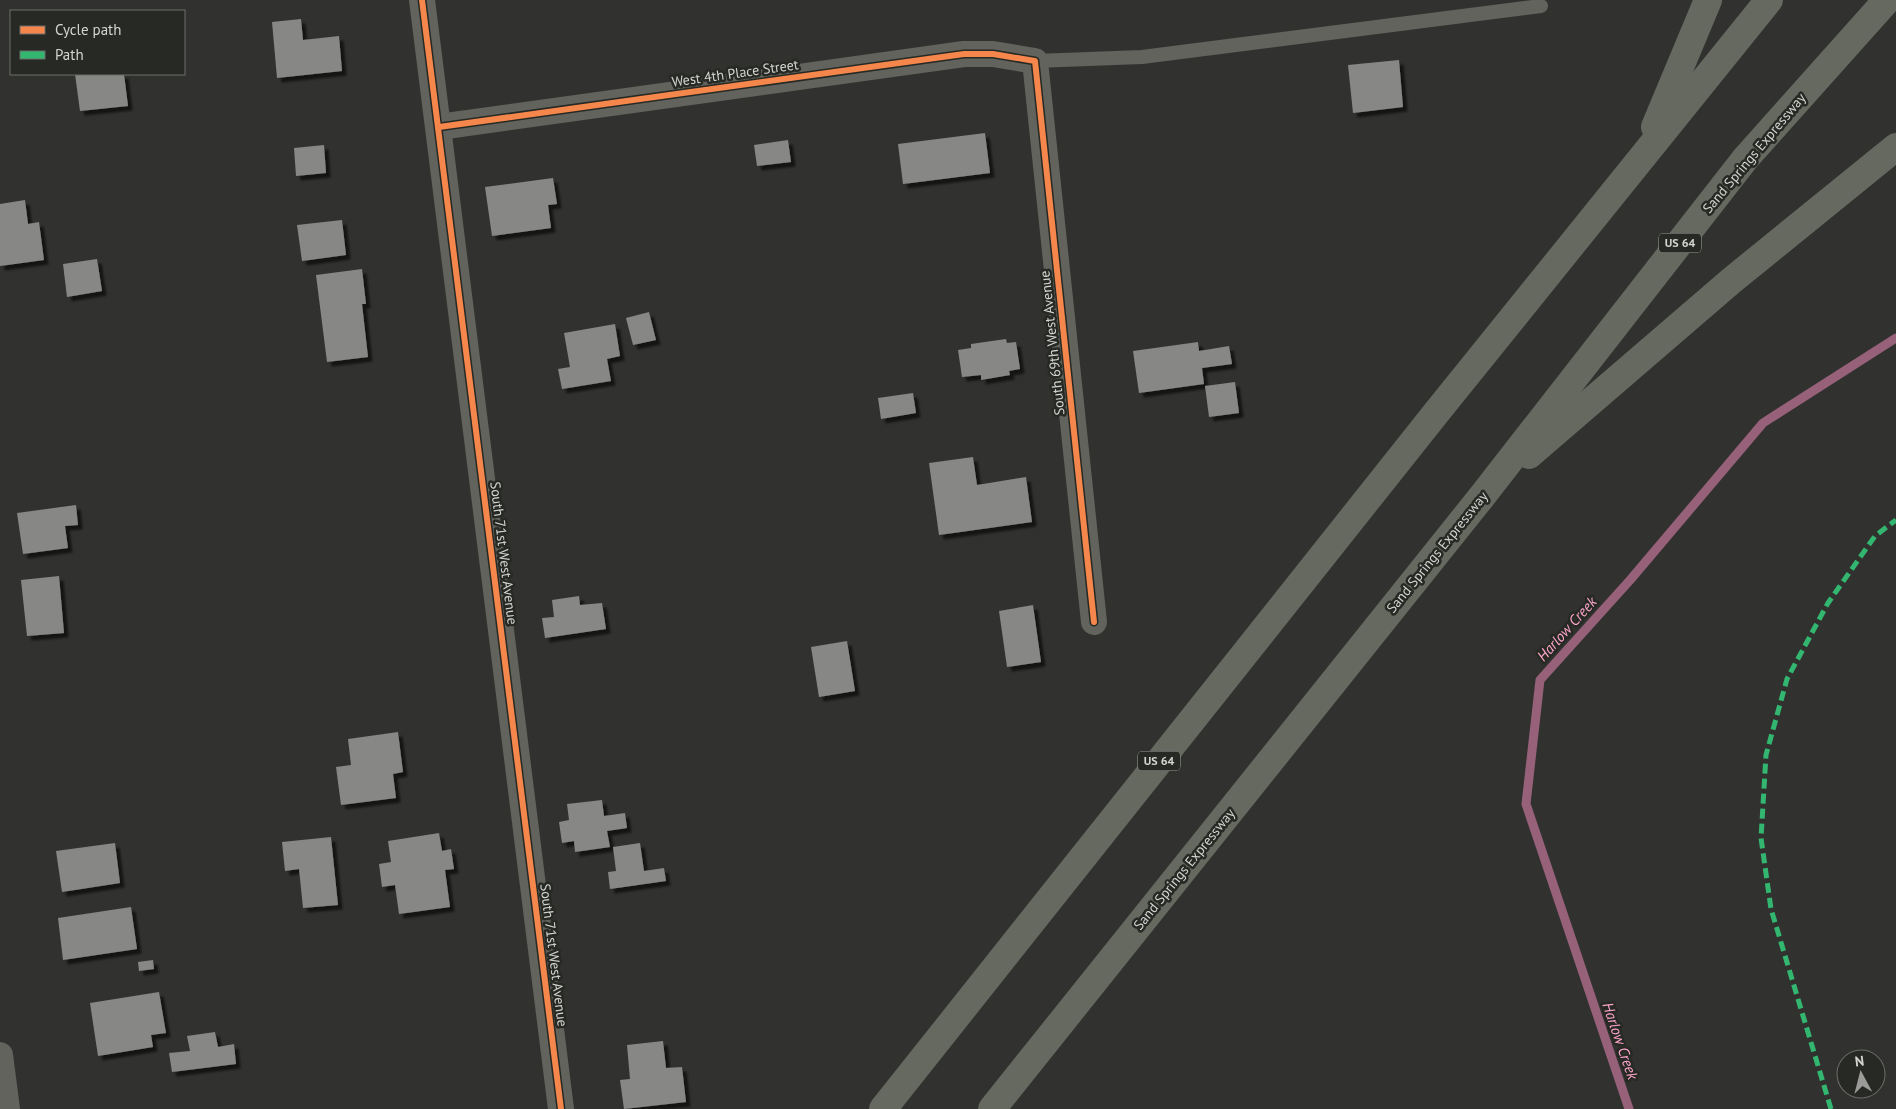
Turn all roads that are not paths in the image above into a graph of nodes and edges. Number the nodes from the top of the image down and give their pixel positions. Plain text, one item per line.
1 (422, 0) edge
2 (1708, 0) edge
3 (1769, 0) edge
4 (1887, 0) edge
5 (1541, 6) dead end
6 (1035, 61) junction
7 (439, 127) junction
8 (1896, 147) edge
9 (1644, 154) junction
10 (1483, 494) junction
11 (1094, 622) dead end
12 (0, 1055) edge
13 (7, 1109) edge
14 (561, 1109) edge
15 (883, 1109) edge
16 (992, 1109) edge

1 - 7 street, South 71st West Avenue
2 - 9 highway
3 - 9 highway, US 64
4 - 10 highway, Sand Springs Expressway / US 64
5 - 6 lane
6 - 7 street, West 4th Place Street
6 - 11 street, South 69th West Avenue
7 - 14 street, South 71st West Avenue
8 - 10 highway
9 - 15 highway, US 64
10 - 16 highway, Sand Springs Expressway / US 64
12 - 13 street

